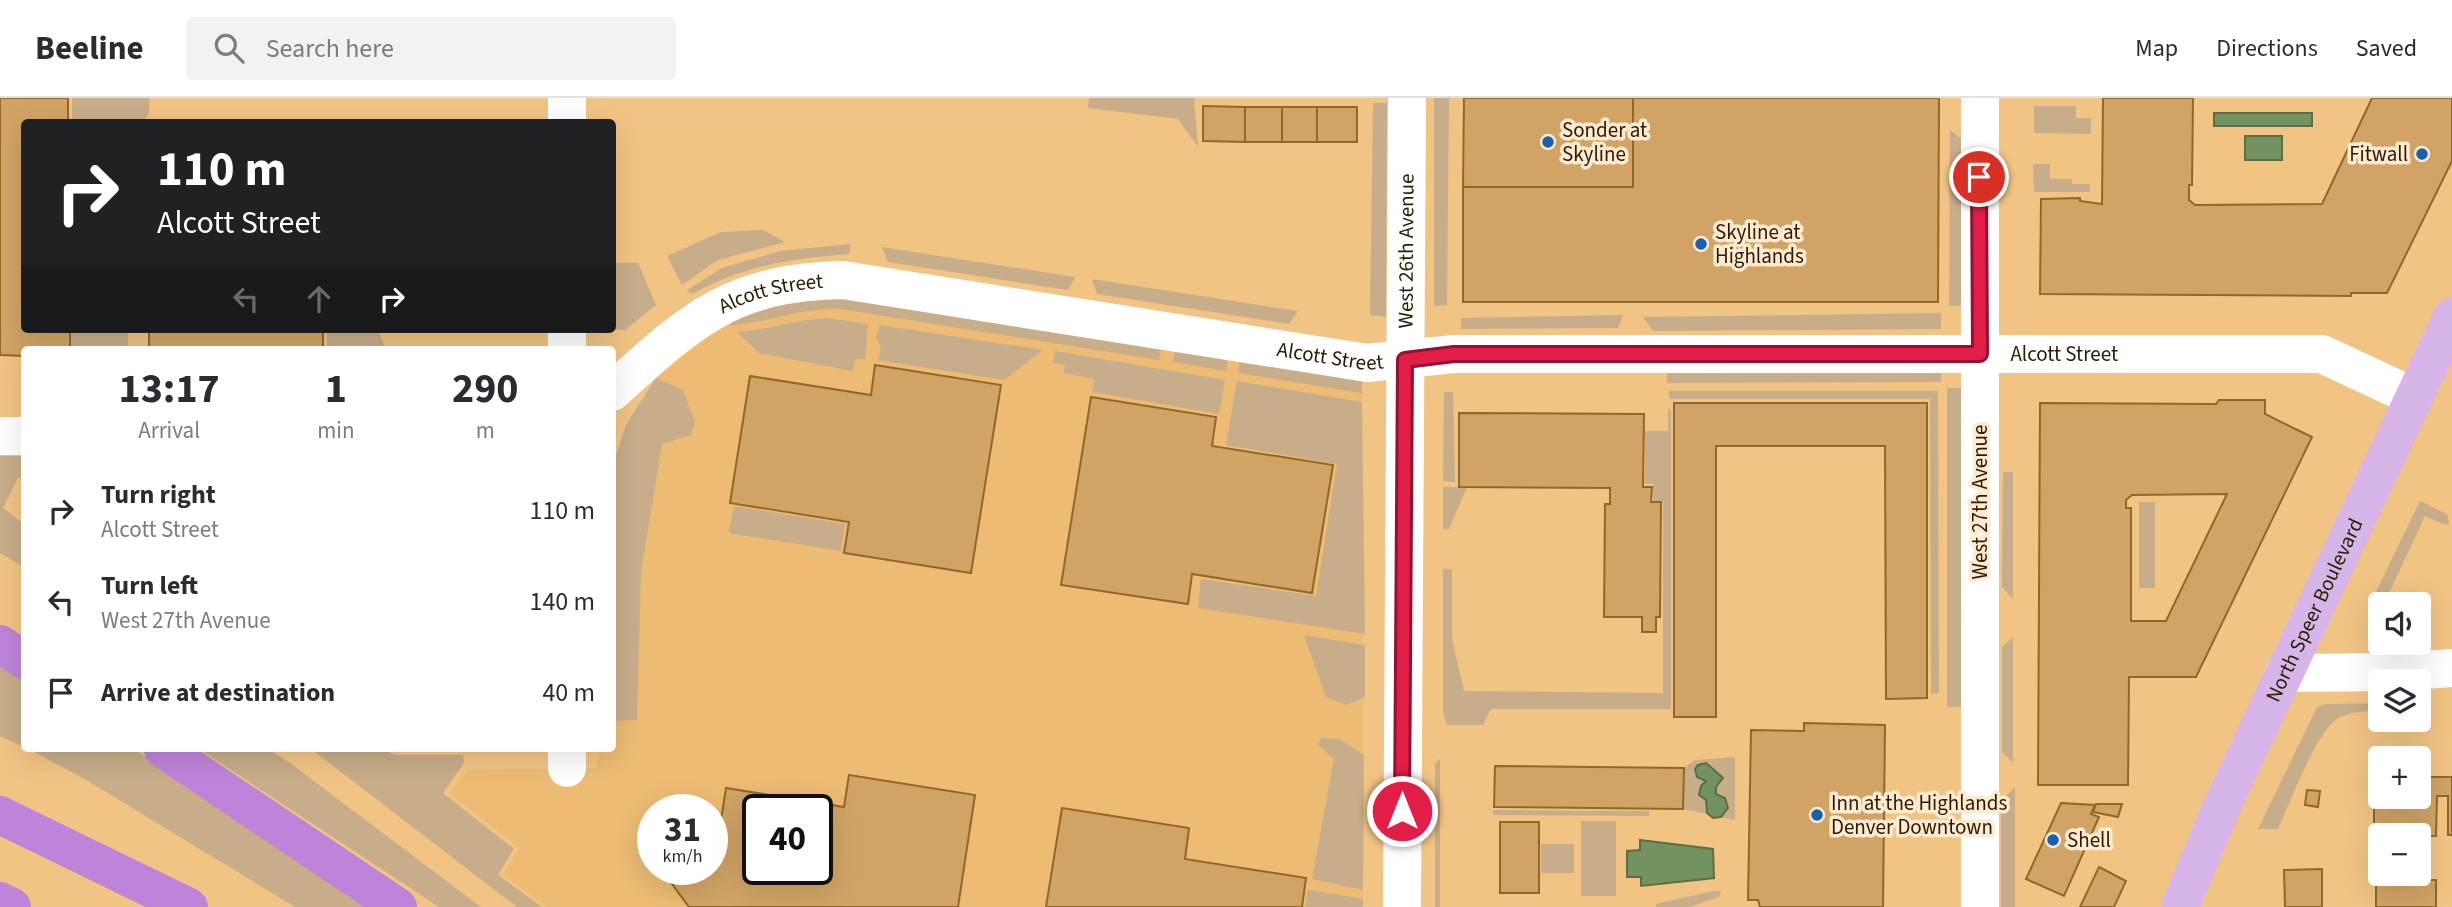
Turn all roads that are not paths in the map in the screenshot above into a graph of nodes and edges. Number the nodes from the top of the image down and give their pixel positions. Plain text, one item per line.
1 (567, 98) edge
2 (1407, 98) edge
3 (1980, 98) edge
4 (567, 119) edge
5 (2452, 317) edge
6 (1980, 354) junction
7 (1405, 360) junction
8 (616, 388) edge
9 (2414, 397) junction
10 (0, 436) edge
11 (21, 436) edge
12 (0, 644) edge
13 (21, 658) edge
14 (2452, 668) edge
15 (2284, 673) junction
16 (167, 752) edge
17 (0, 815) edge
18 (0, 901) edge
19 (12, 907) edge
20 (189, 907) edge
21 (398, 907) edge
22 (1402, 907) edge
23 (1980, 907) edge
24 (2180, 907) edge

1 - 4 street
2 - 7 street, West 26th Avenue
3 - 6 street, West 27th Avenue
5 - 9 main road, North Speer Boulevard
6 - 7 street, Alcott Street
6 - 9 street, Alcott Street
6 - 23 street, West 27th Avenue
7 - 8 street, Alcott Street
7 - 22 street, West 26th Avenue
9 - 15 main road, North Speer Boulevard
10 - 11 street
12 - 13 highway
14 - 15 street
15 - 24 main road, North Speer Boulevard
16 - 21 highway
17 - 20 highway
18 - 19 highway

